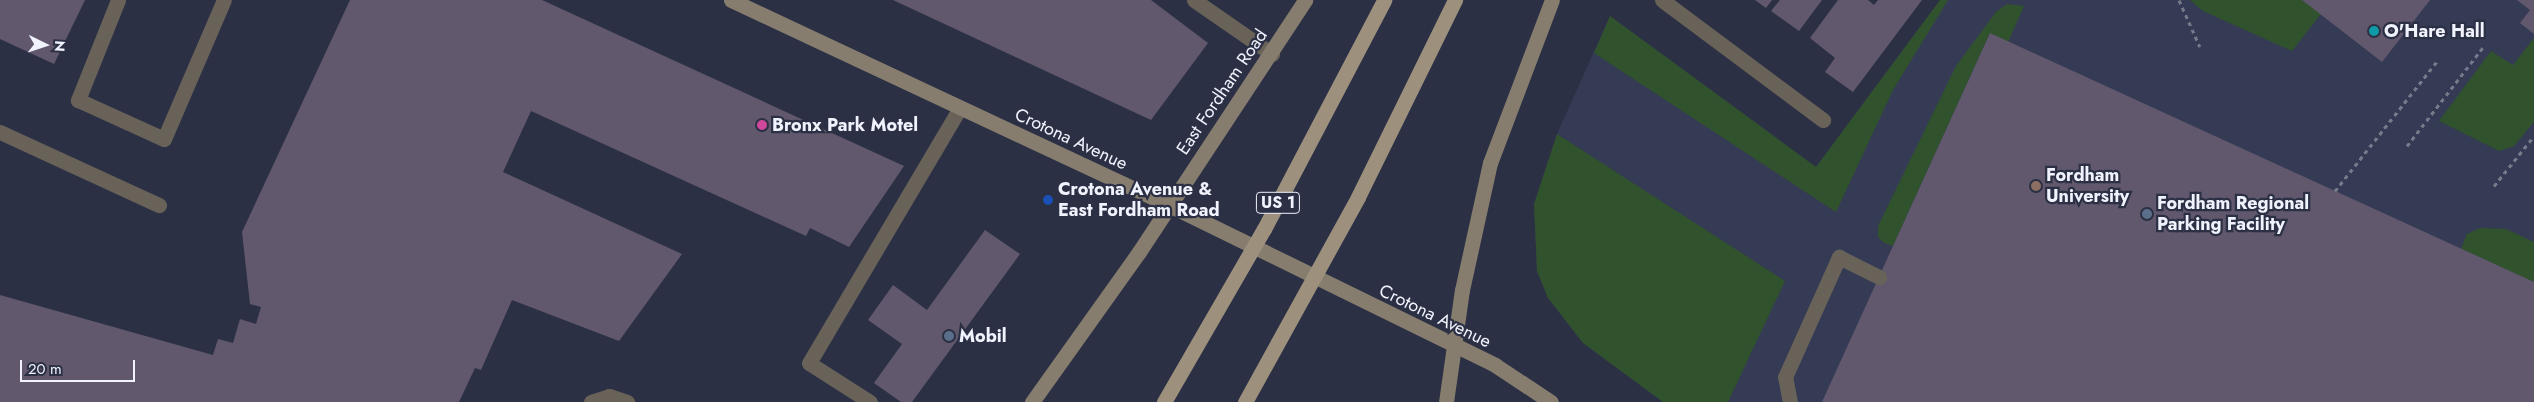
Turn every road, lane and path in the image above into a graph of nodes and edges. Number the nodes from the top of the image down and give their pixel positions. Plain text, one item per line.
1 (118, 0) edge
2 (224, 0) edge
3 (730, 0) edge
4 (1194, 0) edge
5 (1305, 0) edge
6 (1384, 0) edge
7 (1455, 0) edge
8 (1552, 0) edge
9 (1662, 0) edge
10 (2179, 0) edge
11 (2484, 46) dead end
12 (2200, 47) dead end
13 (1272, 54) junction
14 (2438, 60) dead end
15 (960, 108) junction
16 (1822, 120) dead end
17 (0, 132) edge
18 (2534, 136) edge
19 (2408, 146) dead end
20 (2494, 186) dead end
21 (2335, 191) dead end
22 (159, 205) dead end
23 (1169, 205) junction
24 (1879, 278) dead end
25 (1454, 345) junction
26 (591, 402) edge
27 (627, 402) edge
28 (870, 402) edge
29 (1032, 402) edge
30 (1164, 402) edge
31 (1245, 402) edge
32 (1446, 402) edge
33 (1551, 402) edge
34 (1790, 402) edge

1 - 2 street
3 - 15 street, Crotona Avenue
4 - 13 street
5 - 13 street, East Fordham Road
6 - 30 main road, US 1
7 - 31 main road
8 - 25 street
9 - 16 street
10 - 12 path
11 - 19 path
13 - 23 street, East Fordham Road
14 - 21 path, bridge
15 - 23 street, Crotona Avenue
15 - 28 street
17 - 22 street
18 - 20 path
23 - 25 street, Crotona Avenue
23 - 29 street, East Fordham Road
24 - 34 street
25 - 32 street
25 - 33 street, Crotona Avenue
26 - 27 street

